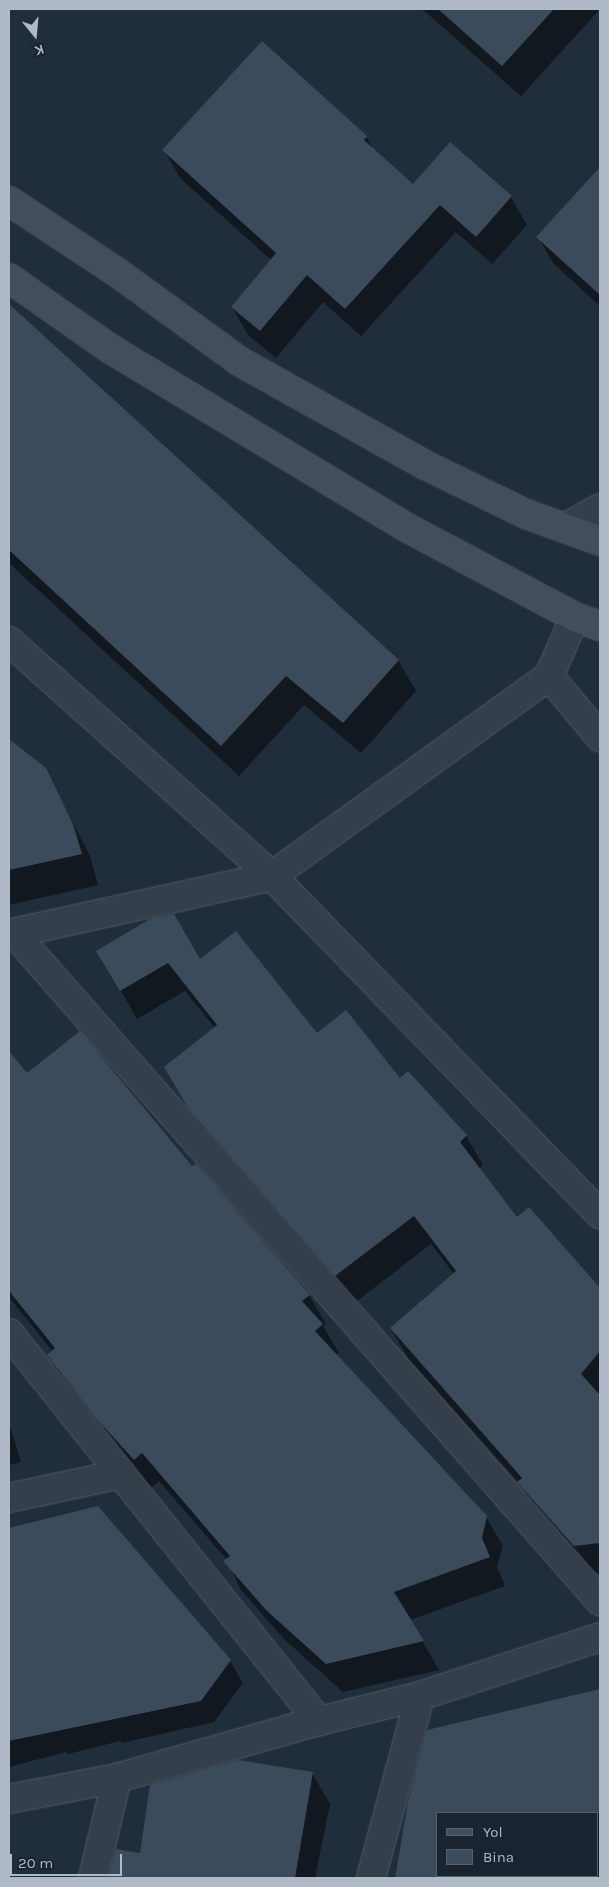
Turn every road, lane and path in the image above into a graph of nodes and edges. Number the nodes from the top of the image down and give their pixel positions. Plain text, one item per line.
1 (9, 201) edge
2 (9, 278) edge
3 (600, 508) edge
4 (566, 528) junction
5 (600, 541) edge
6 (588, 621) edge
7 (9, 641) edge
8 (20, 661) edge
9 (549, 676) junction
10 (600, 737) edge
11 (272, 876) junction
12 (11, 934) edge
13 (600, 1214) edge
14 (9, 1332) edge
15 (121, 1474) junction
16 (9, 1498) edge
17 (600, 1601) edge
18 (600, 1637) edge
19 (420, 1696) junction
20 (319, 1721) junction
21 (117, 1778) junction
22 (9, 1799) edge
23 (93, 1878) edge
24 (371, 1878) edge

1 - 4 main road
2 - 6 main road
3 - 4 street
4 - 5 main road
6 - 9 street
7 - 8 street
8 - 11 street
9 - 10 street
9 - 11 street
11 - 12 street
11 - 13 street
12 - 17 street
14 - 15 street
15 - 16 street
15 - 20 street
18 - 19 street
19 - 20 street
19 - 24 street
20 - 21 street
21 - 22 street
21 - 23 street

